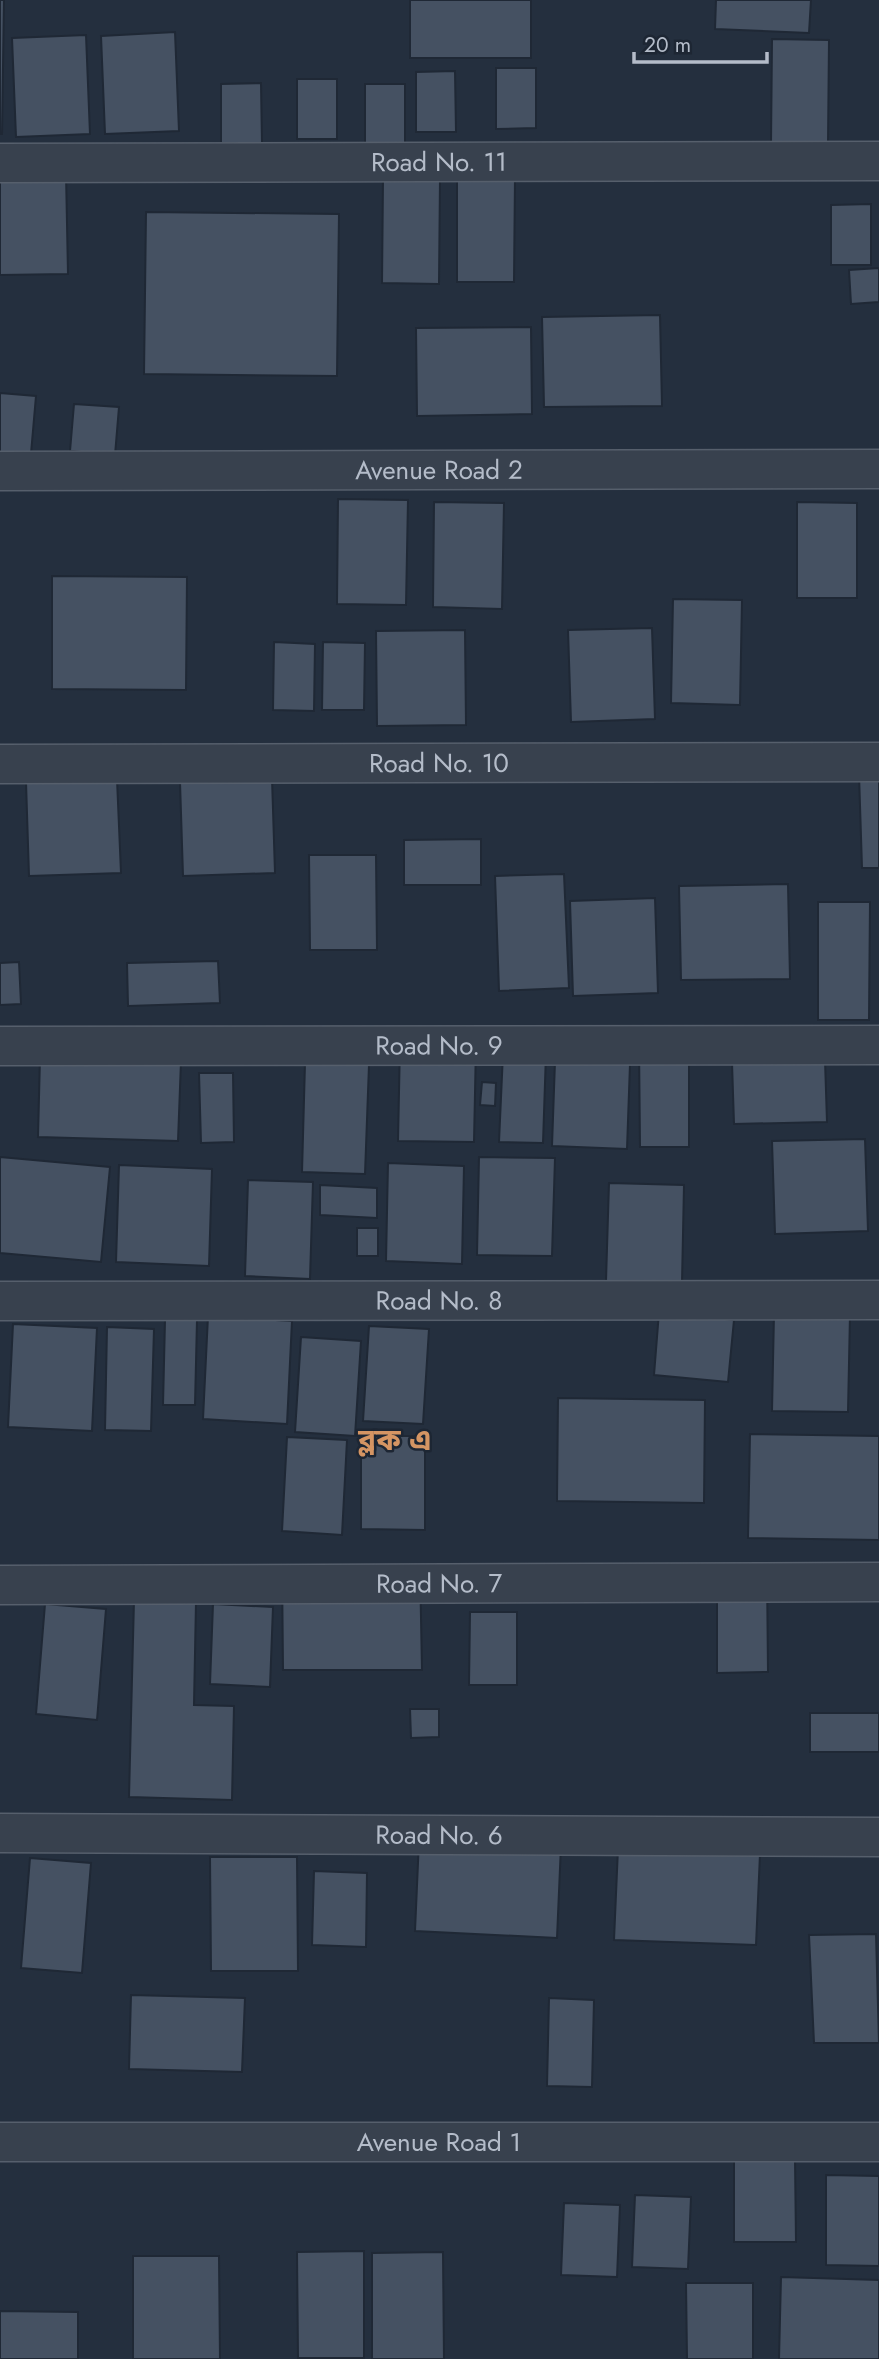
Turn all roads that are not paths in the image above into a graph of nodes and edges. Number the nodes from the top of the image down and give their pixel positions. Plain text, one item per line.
1 (879, 161) edge
2 (0, 163) edge
3 (879, 470) edge
4 (0, 471) edge
5 (879, 762) edge
6 (0, 764) edge
7 (879, 1045) edge
8 (0, 1046) edge
9 (879, 1300) edge
10 (0, 1301) edge
11 (879, 1582) edge
12 (0, 1585) edge
13 (0, 1833) edge
14 (879, 1837) edge
15 (0, 2142) edge
16 (879, 2142) edge

1 - 2 street, Road No. 11
3 - 4 street, Avenue Road 2
5 - 6 street, Road No. 10
7 - 8 street, Road No. 9
9 - 10 street, Road No. 8
11 - 12 street, Road No. 7
13 - 14 street, Road No. 6
15 - 16 street, Avenue Road 1

